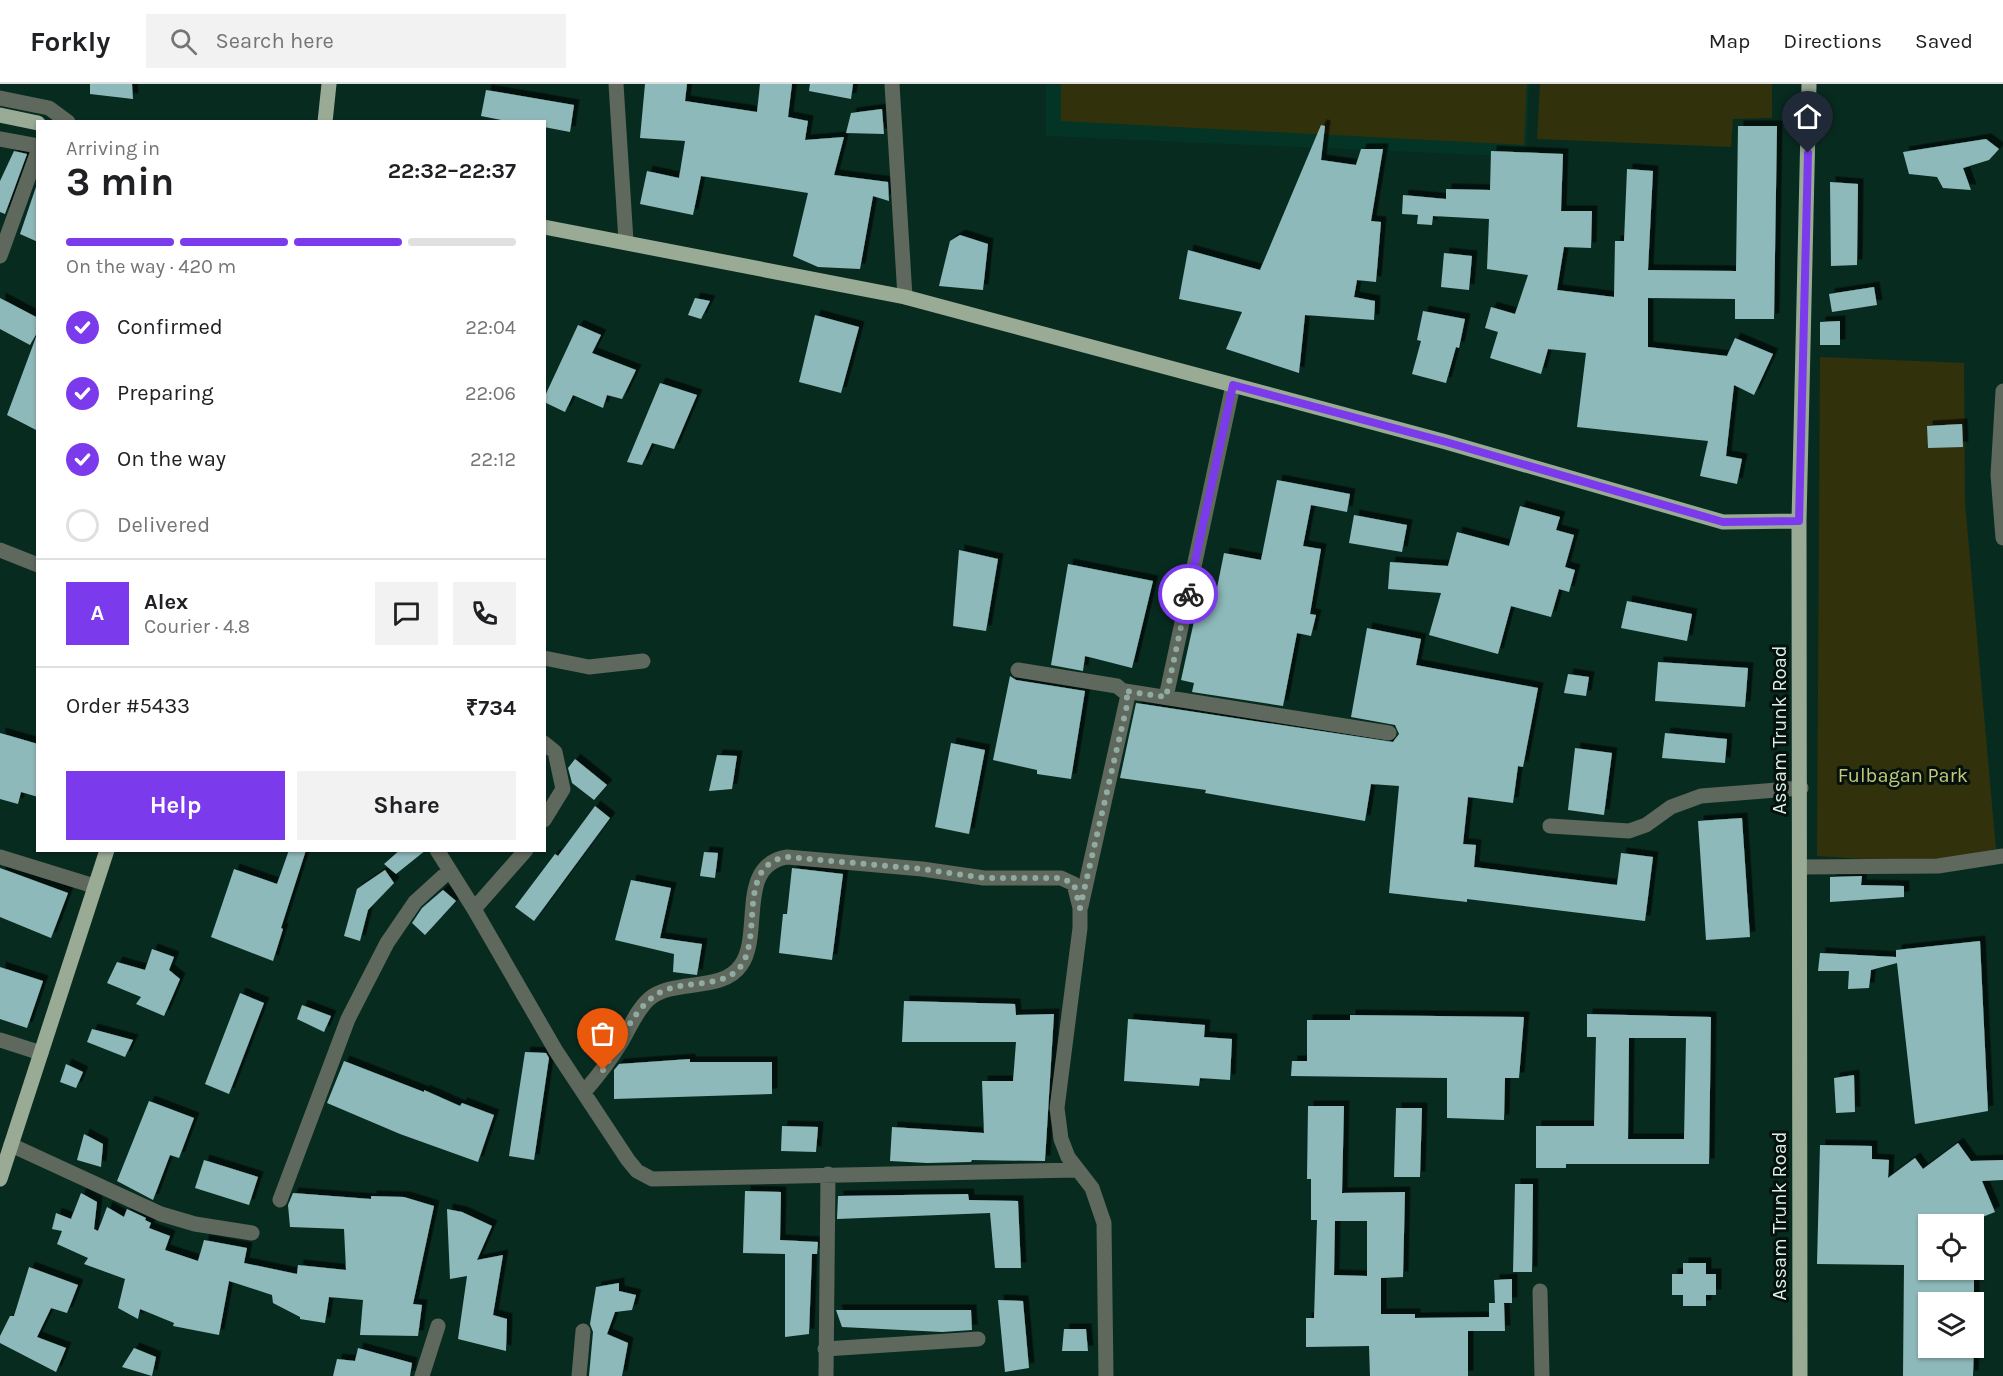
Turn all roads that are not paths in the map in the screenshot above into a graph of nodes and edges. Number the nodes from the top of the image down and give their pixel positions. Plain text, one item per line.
1 (329, 84) edge
2 (616, 84) edge
3 (892, 84) edge
4 (1809, 84) edge
5 (0, 98) edge
6 (0, 115) edge
7 (65, 120) edge
8 (325, 120) edge
9 (36, 123) edge
10 (0, 139) edge
11 (36, 146) edge
12 (36, 157) edge
13 (546, 227) edge
14 (626, 241) junction
15 (0, 256) edge
16 (905, 297) junction
17 (1233, 385) junction
18 (2003, 391) edge
19 (1799, 521) junction
20 (2003, 538) edge
21 (0, 550) edge
22 (36, 564) edge
23 (546, 657) edge
24 (643, 661) dead end
25 (1018, 670) dead end
26 (1125, 691) junction
27 (1166, 697) junction
28 (1389, 733) dead end
29 (546, 745) edge
30 (1801, 789) junction
31 (546, 817) edge
32 (1550, 826) dead end
33 (106, 852) edge
34 (438, 852) edge
35 (524, 852) edge
36 (0, 856) edge
37 (2003, 856) edge
38 (1801, 867) junction
39 (449, 871) junction
40 (94, 886) junction
41 (1080, 908) junction
42 (474, 909) junction
43 (0, 1040) edge
44 (41, 1053) junction
45 (584, 1092) junction
46 (11, 1145) junction
47 (1077, 1170) junction
48 (828, 1174) junction
49 (0, 1179) edge
50 (280, 1200) dead end
51 (252, 1233) dead end
52 (1540, 1291) dead end
53 (438, 1326) dead end
54 (583, 1331) dead end
55 (978, 1339) dead end
56 (825, 1349) junction
57 (423, 1376) edge
58 (579, 1376) edge
59 (826, 1376) edge
60 (1106, 1376) edge
61 (1542, 1376) edge
62 (1800, 1376) edge

1 - 8 main road
2 - 14 street
3 - 16 street
4 - 19 main road, Assam Trunk Road
5 - 7 street
6 - 9 main road
10 - 11 street
12 - 15 street
13 - 14 main road
14 - 16 main road
16 - 17 main road
17 - 19 main road
17 - 27 street
18 - 20 street
19 - 30 main road, Assam Trunk Road
21 - 22 street
23 - 24 street
25 - 26 street
26 - 27 street
26 - 41 street
27 - 28 street
29 - 31 street
30 - 32 street
30 - 38 main road, Assam Trunk Road
33 - 40 main road
34 - 39 street
35 - 42 street
36 - 40 street
37 - 38 street
38 - 62 main road, Assam Trunk Road
39 - 42 street
39 - 50 street
40 - 44 main road
41 - 45 street
41 - 47 street
42 - 45 street
43 - 44 street
44 - 46 main road
45 - 48 street
46 - 49 main road
46 - 51 street
47 - 48 street
47 - 60 street
48 - 56 street
52 - 61 street
53 - 57 street
54 - 58 street
55 - 56 street
56 - 59 street

